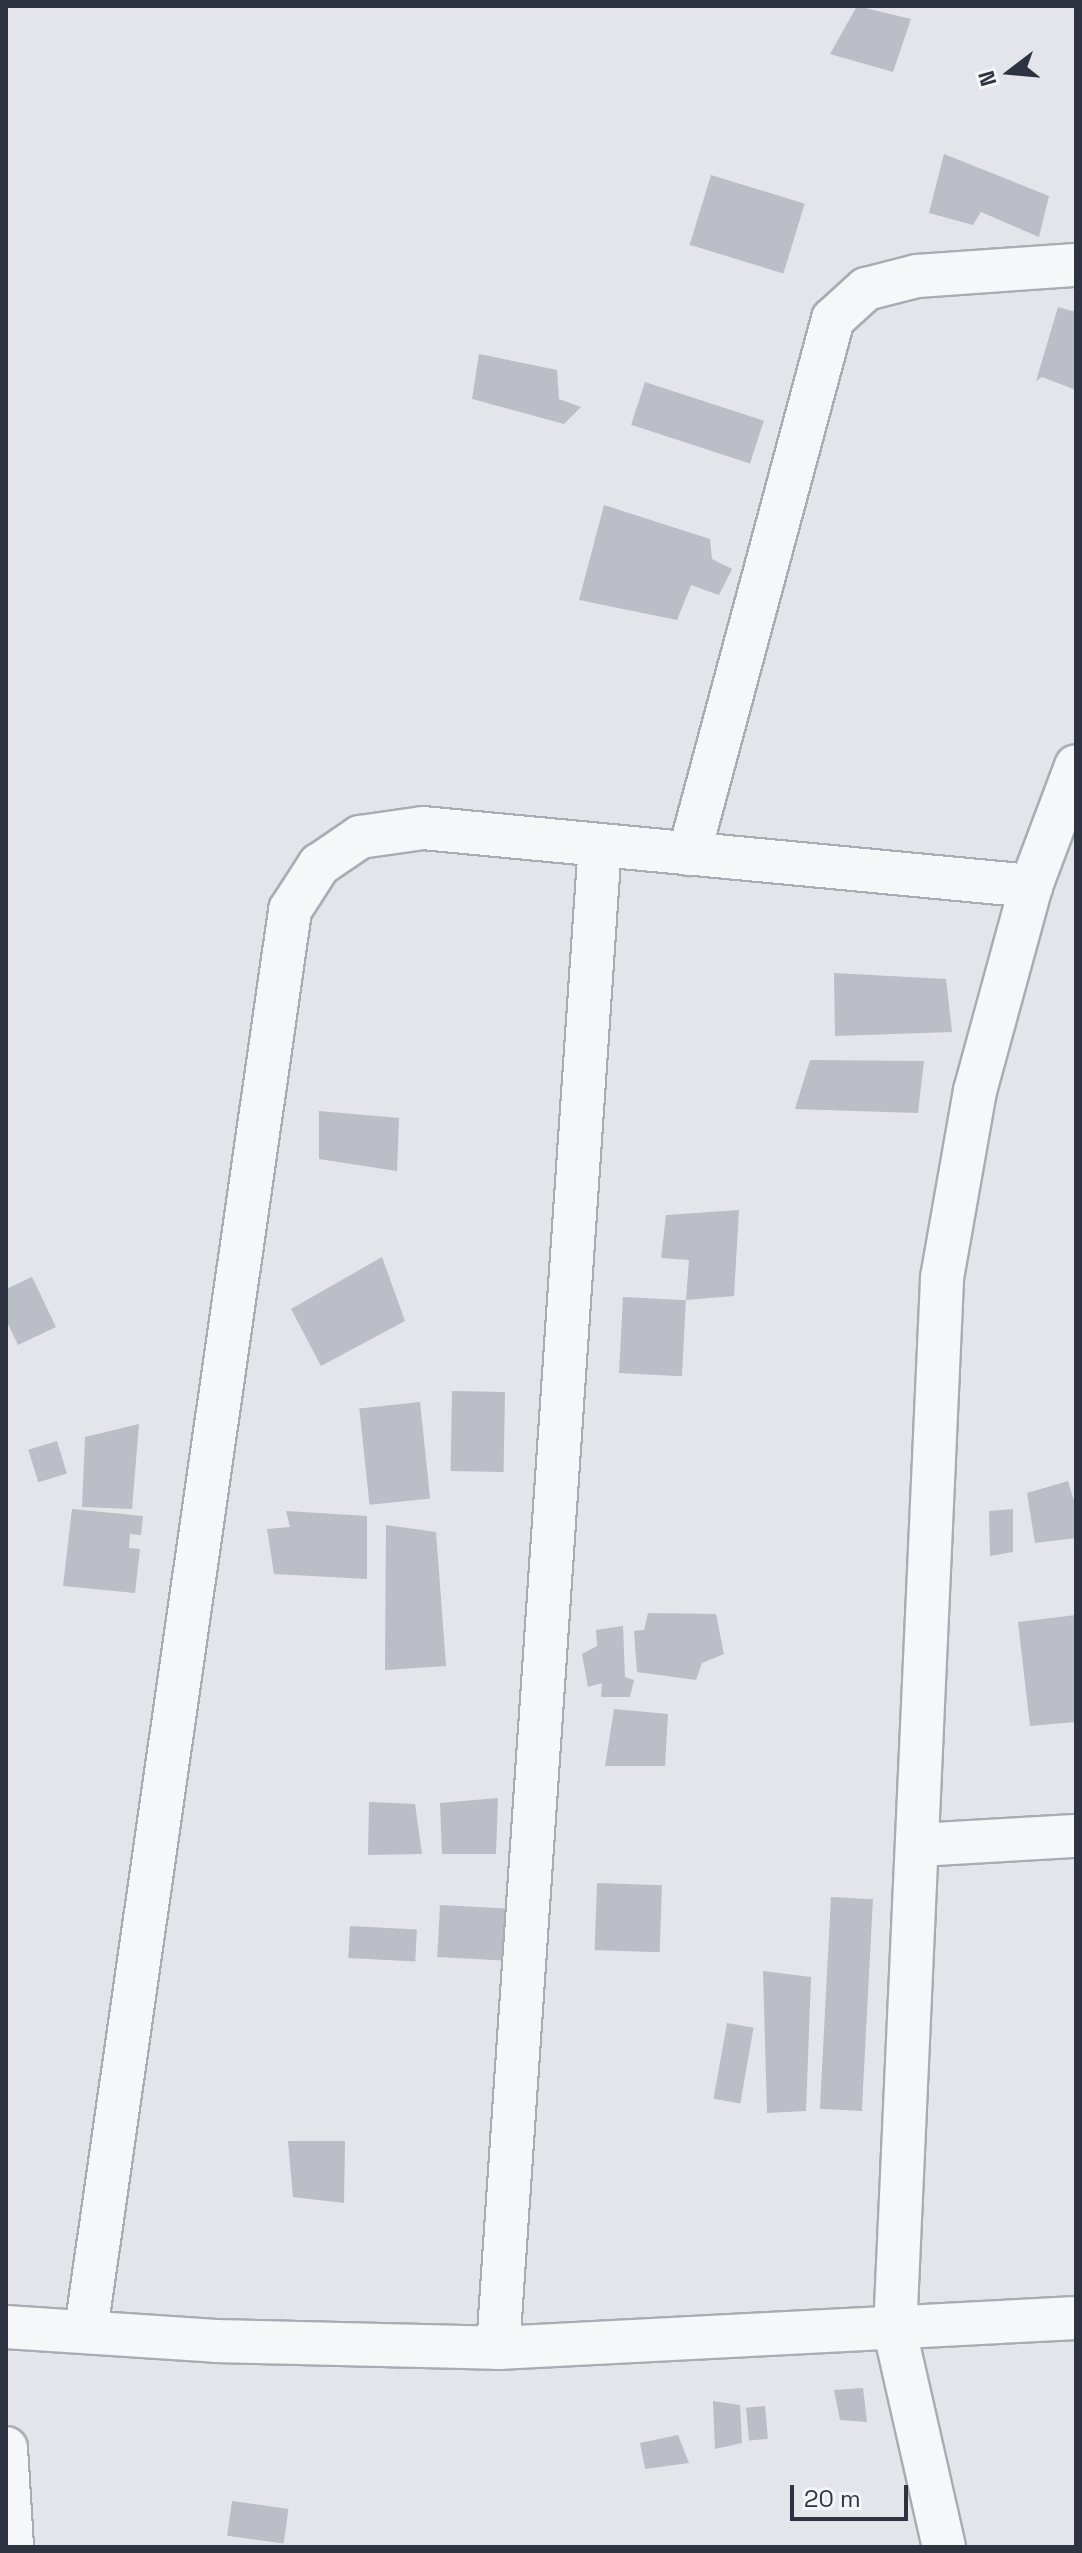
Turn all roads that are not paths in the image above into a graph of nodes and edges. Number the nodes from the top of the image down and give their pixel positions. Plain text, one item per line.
1 (1076, 265) edge
2 (1076, 766) edge
3 (1068, 815) edge
4 (600, 845) junction
5 (689, 854) junction
6 (1031, 886) junction
7 (1076, 1836) edge
8 (918, 1845) junction
9 (1076, 2318) edge
10 (6, 2327) edge
11 (86, 2330) junction
12 (895, 2331) junction
13 (498, 2348) junction
14 (6, 2448) edge
15 (12, 2547) edge
16 (944, 2547) edge

1 - 5 street
2 - 3 street
3 - 6 street
4 - 5 street
4 - 11 street
4 - 13 street
5 - 6 street
6 - 8 street
7 - 8 street
8 - 12 street
9 - 12 street
10 - 11 street
11 - 13 street
12 - 13 street
12 - 16 street
14 - 15 street

